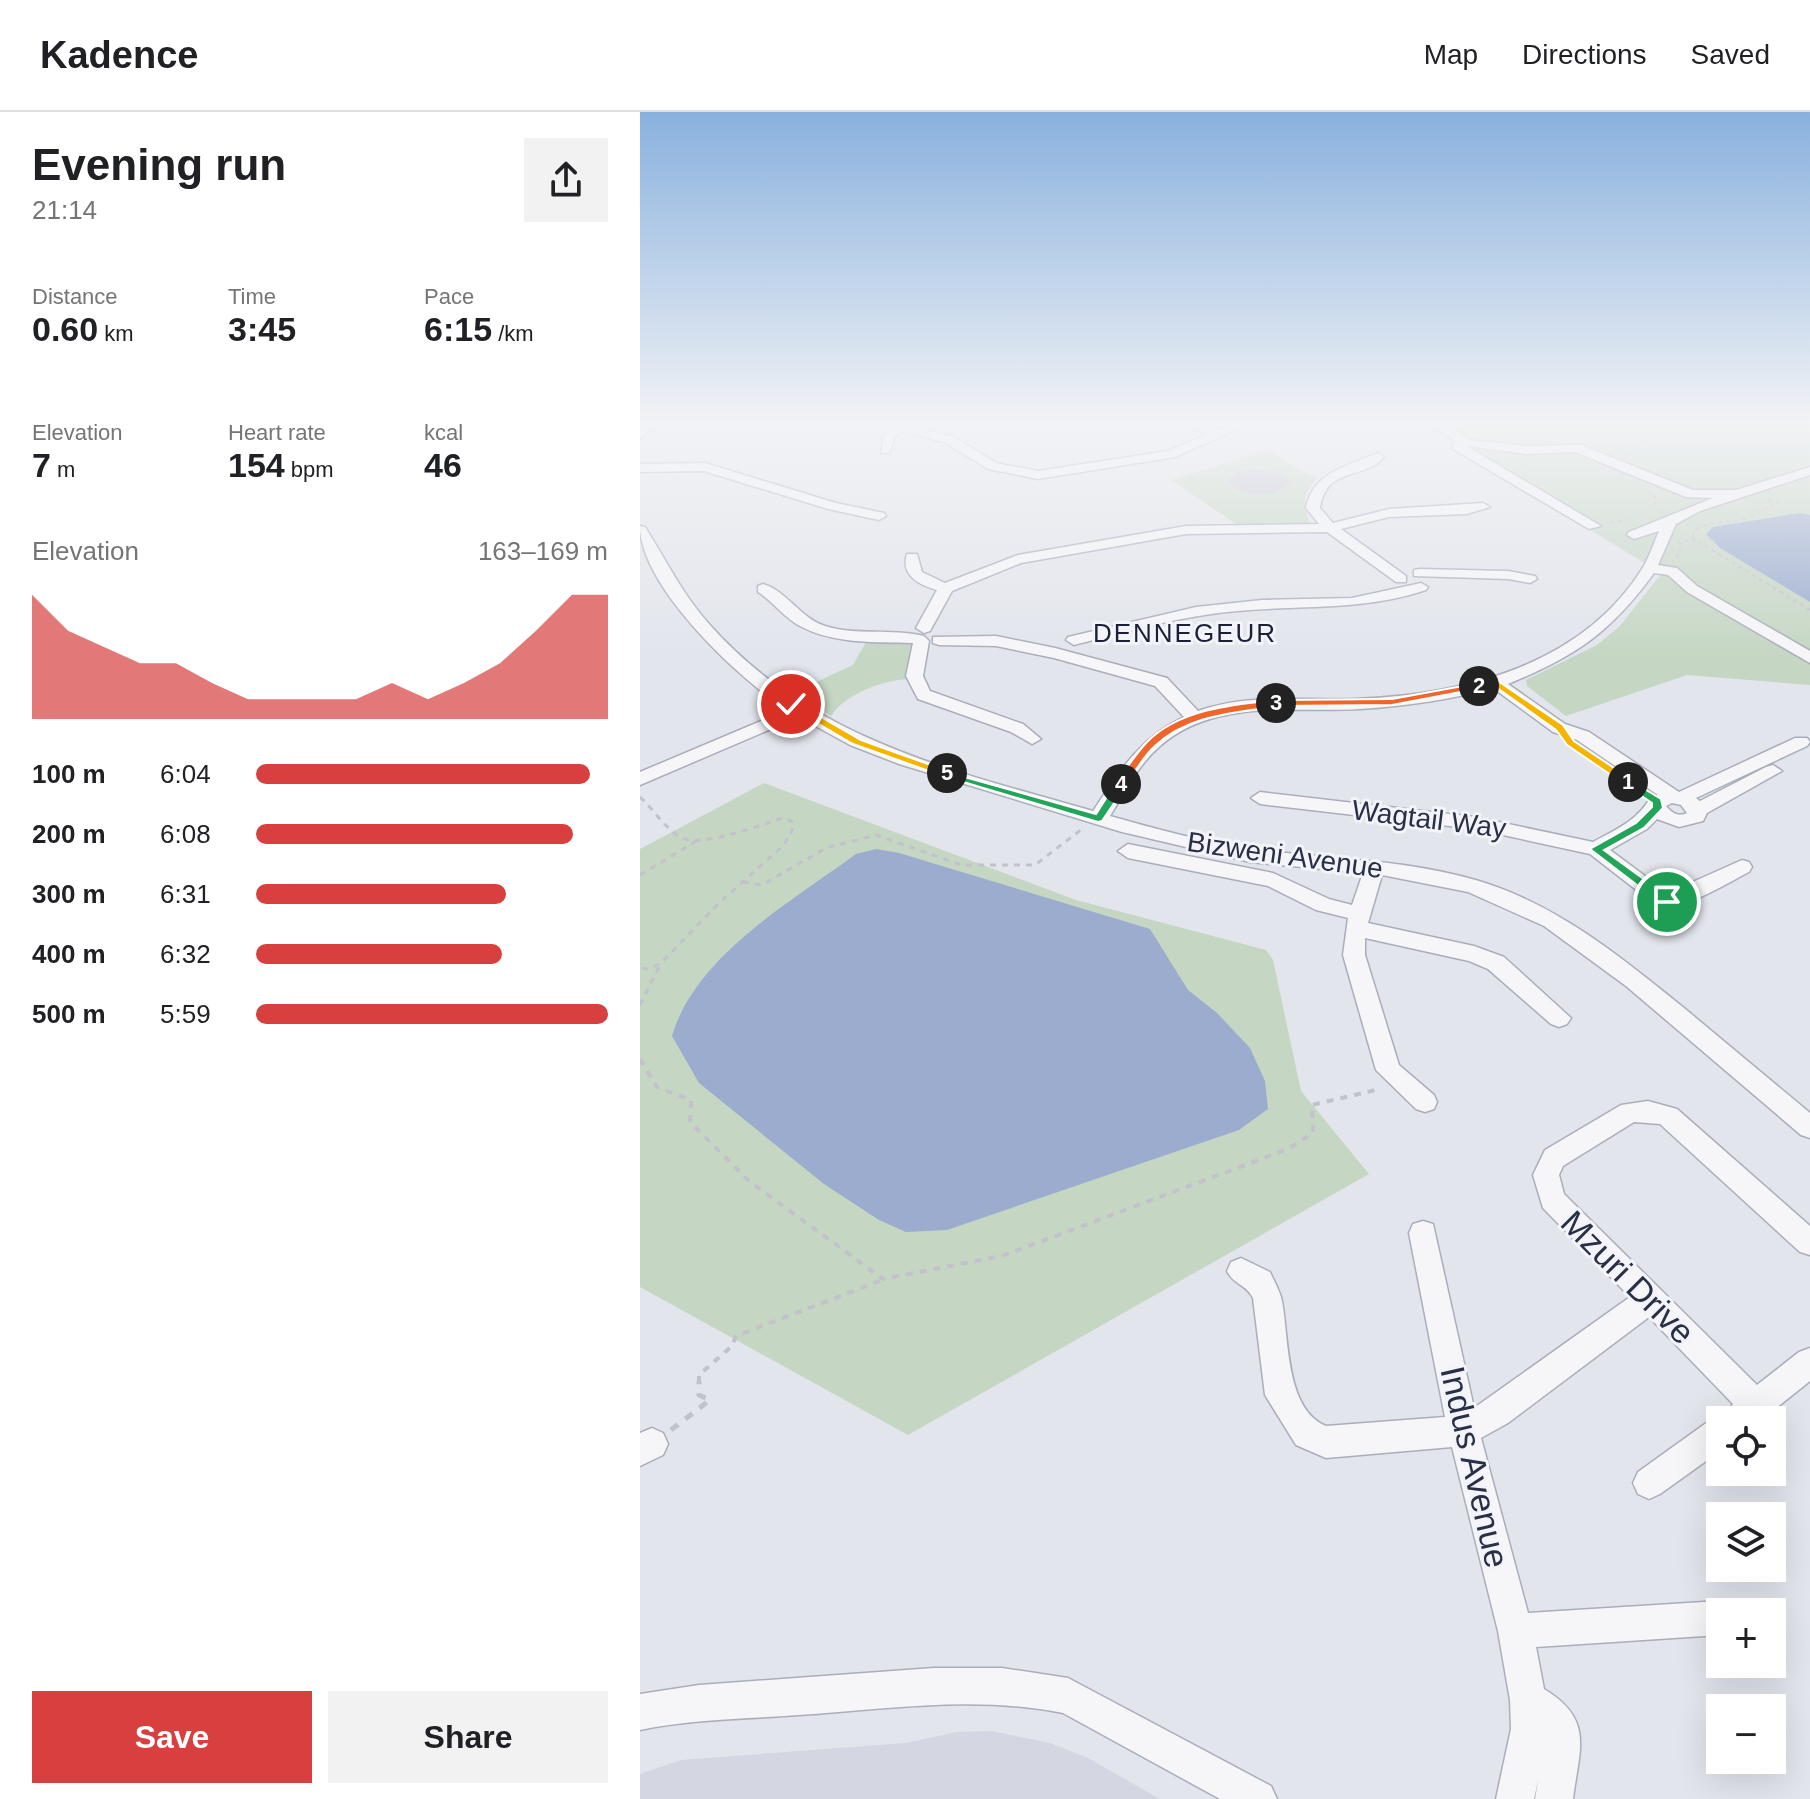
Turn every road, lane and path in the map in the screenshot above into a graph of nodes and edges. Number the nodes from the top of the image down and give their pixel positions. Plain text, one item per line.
1 (812, 500) edge
2 (1315, 500) edge
3 (1549, 500) edge
4 (1719, 500) edge
5 (1755, 500) edge
6 (1483, 507) dead end
7 (879, 516) dead end
8 (1670, 522) junction
9 (1594, 526) dead end
10 (1330, 528) junction
11 (640, 530) edge
12 (1634, 535) junction
13 (1664, 541) junction
14 (1700, 542) junction
15 (1683, 544) dead end
16 (912, 557) dead end
17 (1652, 563) junction
18 (1530, 579) dead end
19 (1411, 582) junction
20 (946, 588) junction
21 (763, 589) dead end
22 (1810, 610) edge
23 (930, 635) junction
24 (1076, 643) junction
25 (1056, 649) junction
26 (1810, 658) edge
27 (1166, 679) junction
28 (1495, 682) junction
29 (796, 707) junction
30 (1204, 715) junction
31 (1032, 739) dead end
32 (1808, 743) edge
33 (640, 779) edge
34 (640, 797) edge
35 (1260, 798) dead end
36 (1668, 805) junction
37 (1098, 819) junction
38 (698, 840) junction
39 (1596, 849) junction
40 (1128, 851) dead end
41 (1742, 867) dead end
42 (1374, 868) junction
43 (640, 875) edge
44 (743, 882) junction
45 (1358, 921) junction
46 (661, 963) junction
47 (640, 968) edge
48 (640, 1005) edge
49 (1559, 1018) dead end
50 (640, 1059) edge
51 (1403, 1085) junction
52 (1425, 1102) dead end
53 (1810, 1128) edge
54 (1423, 1233) dead end
55 (1810, 1243) edge
56 (1241, 1271) dead end
57 (883, 1279) junction
58 (1649, 1300) junction
59 (1810, 1362) edge
60 (1741, 1406) edge
61 (1756, 1406) edge
62 (1463, 1431) junction
63 (1706, 1442) edge
64 (646, 1447) edge
65 (1649, 1483) dead end
66 (1706, 1619) edge
67 (1515, 1631) junction
68 (1528, 1700) junction
69 (640, 1712) edge
70 (1258, 1799) edge
71 (1515, 1799) edge
72 (1554, 1799) edge

1 - 7 street
2 - 10 street
3 - 9 street
4 - 8 street
5 - 14 path
6 - 10 street
8 - 12 street
8 - 13 street
10 - 19 street
10 - 20 street
11 - 29 street, Bizweni Avenue
12 - 13 street
12 - 17 street
13 - 17 street
14 - 15 path
14 - 22 path
16 - 20 street
17 - 26 street
17 - 28 street
18 - 19 street
19 - 24 street
20 - 23 street
21 - 23 street
23 - 25 street
23 - 31 street
24 - 25 street
24 - 27 street
25 - 27 street
27 - 30 street
28 - 30 street
28 - 36 street
29 - 33 street
29 - 37 street, Bizweni Avenue
30 - 37 street
32 - 36 street
32 - 36 street
34 - 38 path
35 - 39 street, Wagtail Way
36 - 39 street
37 - 42 street, Bizweni Avenue
37 - 44 path
38 - 43 path
38 - 44 path
39 - 41 street
40 - 45 street
42 - 45 street
42 - 53 street, Bizweni Avenue
44 - 46 path
45 - 49 street
45 - 51 street
46 - 47 path
46 - 48 path
50 - 57 path
51 - 52 street
51 - 57 path
54 - 62 street, Indus Avenue
55 - 58 street, Mzuri Drive
56 - 62 street
57 - 64 path
58 - 60 street, Mzuri Drive
58 - 62 street
59 - 61 street
62 - 67 street, Indus Avenue
63 - 65 street
66 - 67 street
67 - 68 street, Indus Avenue
68 - 71 street, Indus Avenue
68 - 72 street
69 - 70 street

